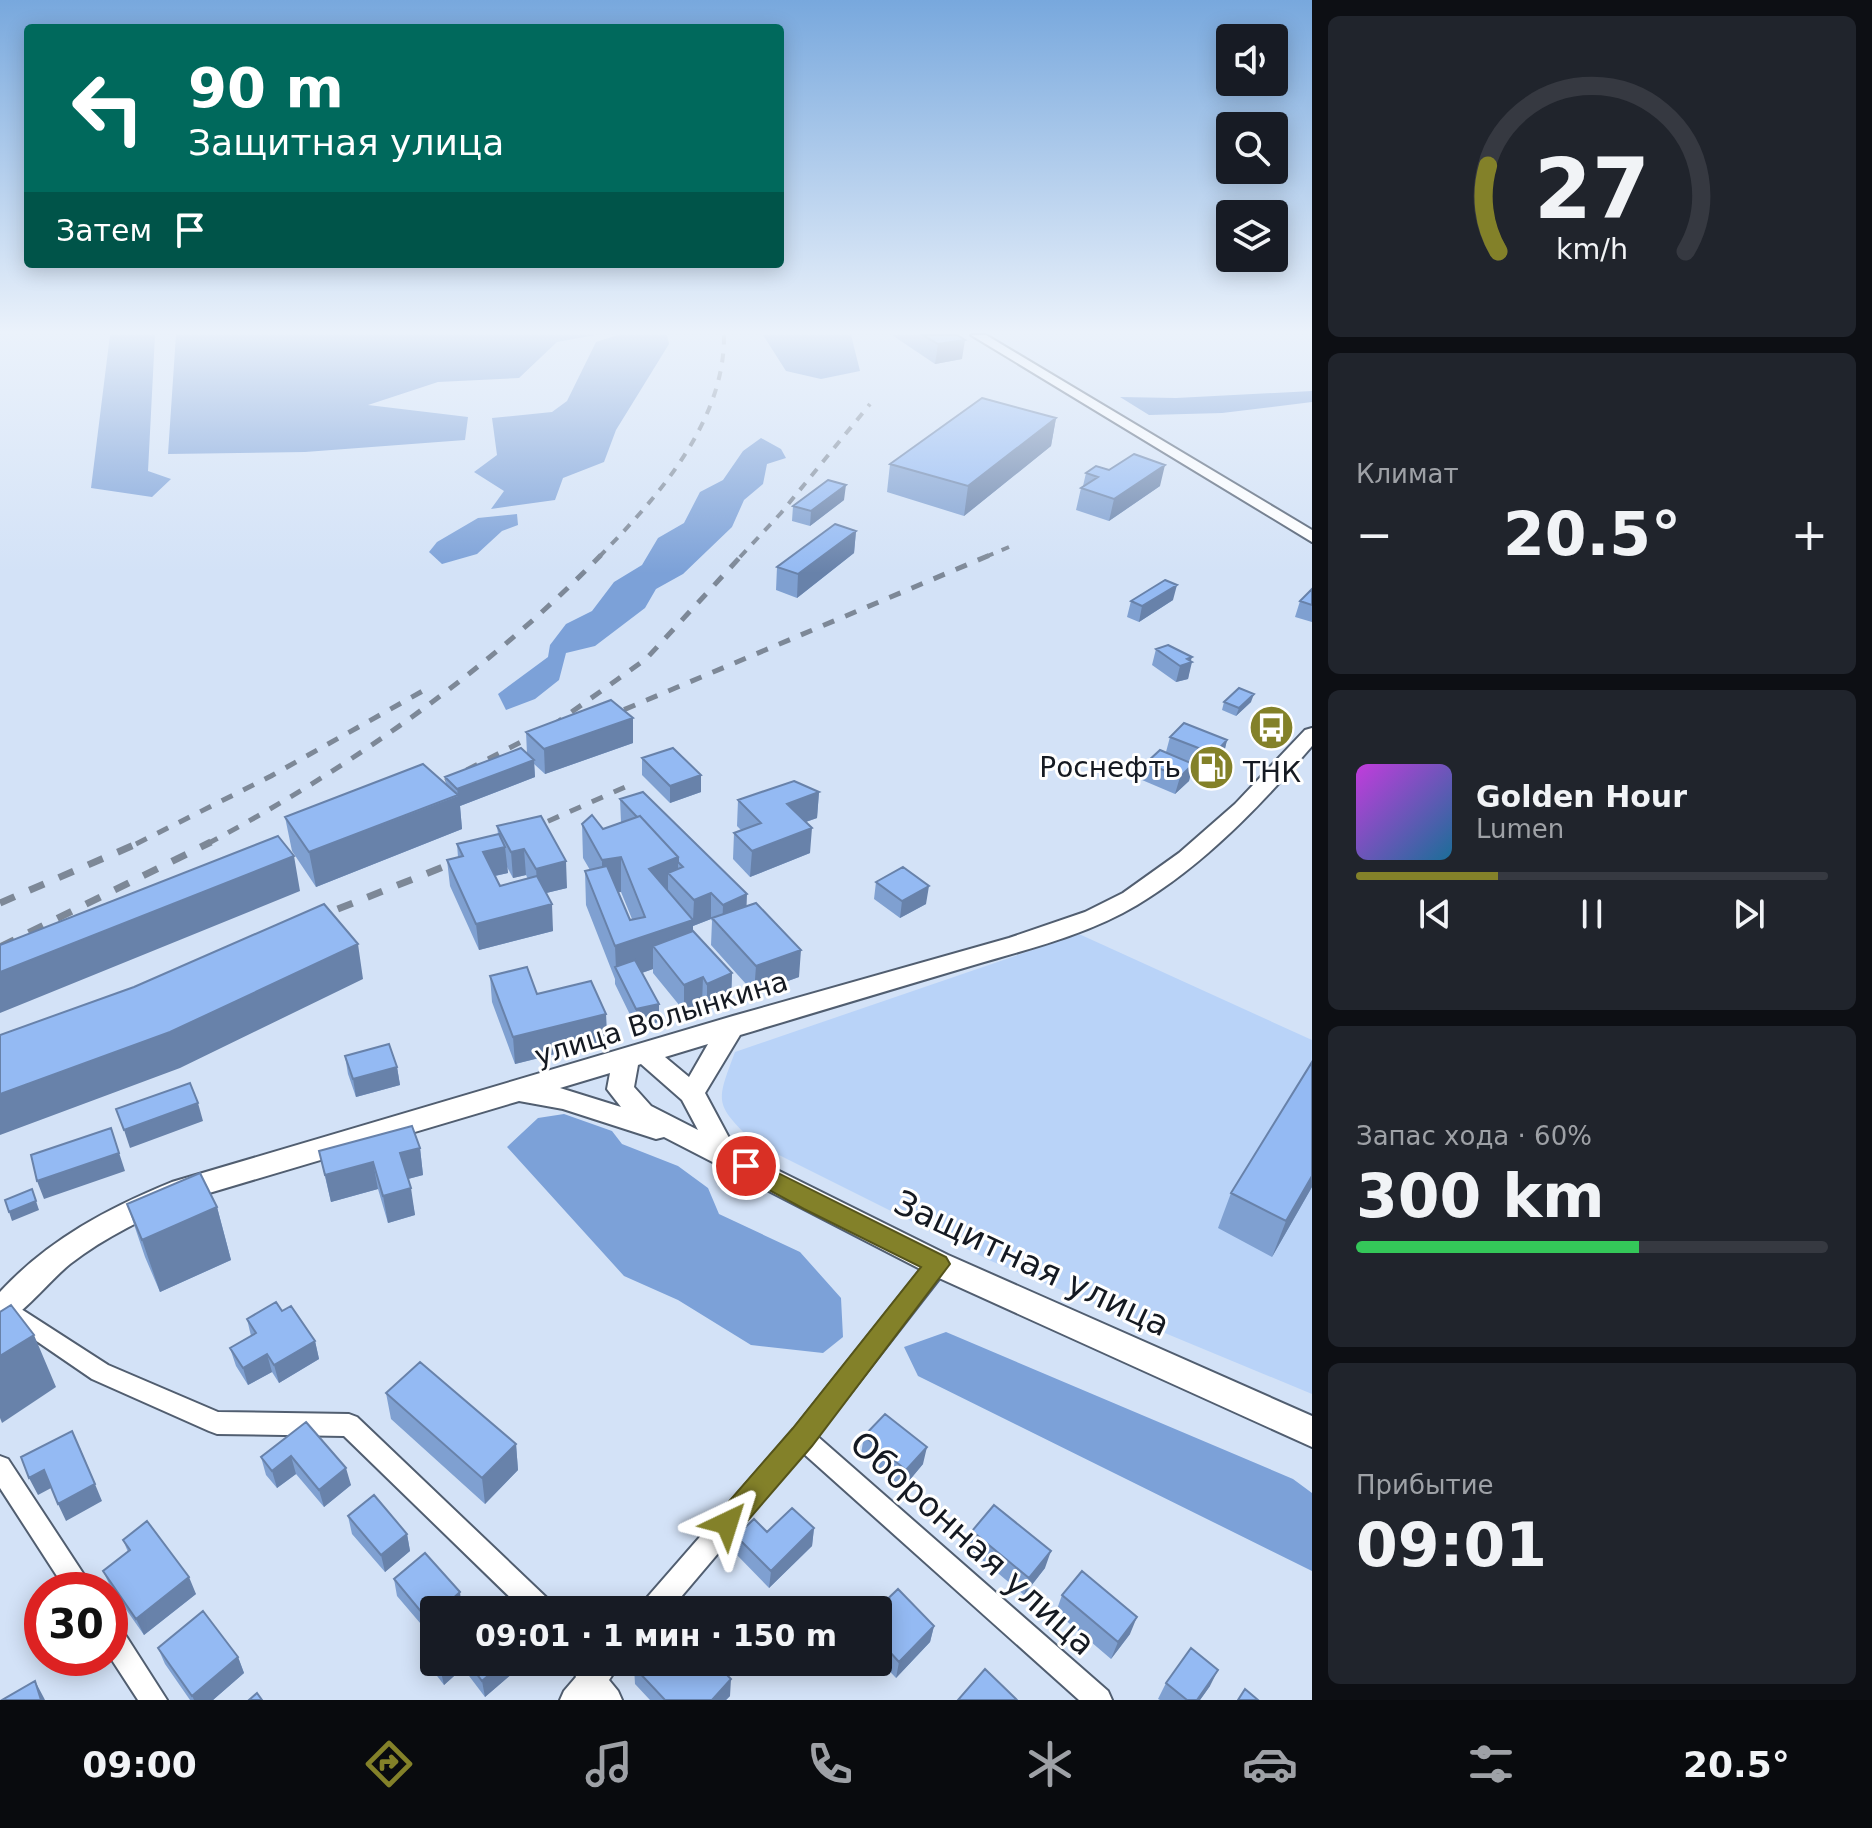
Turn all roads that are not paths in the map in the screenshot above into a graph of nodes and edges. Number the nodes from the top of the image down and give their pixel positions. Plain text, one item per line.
1 (1109, 414) edge
2 (1312, 537) edge
3 (1312, 734) edge
4 (733, 1025) junction
5 (636, 1057) junction
6 (521, 1092) junction
7 (692, 1093) junction
8 (724, 1154) junction
9 (938, 1264) junction
10 (2, 1309) edge
11 (1312, 1432) edge
12 (802, 1437) junction
13 (0, 1467) edge
14 (69, 1572) edge
15 (526, 1596) edge
16 (665, 1596) edge
17 (128, 1661) edge
18 (154, 1700) edge
19 (1099, 1700) edge

1 - 2 street
3 - 4 street, улица Волынкина
4 - 5 street, улица Волынкина
4 - 7 street
5 - 6 street, улица Волынкина
5 - 7 street
5 - 8 street
6 - 8 street
6 - 10 street, улица Волынкина
7 - 8 street
8 - 9 street, Защитная улица
9 - 11 street, Защитная улица
9 - 12 street
10 - 15 street
12 - 16 street
12 - 19 street, Оборонная улица
13 - 14 street
17 - 18 street

